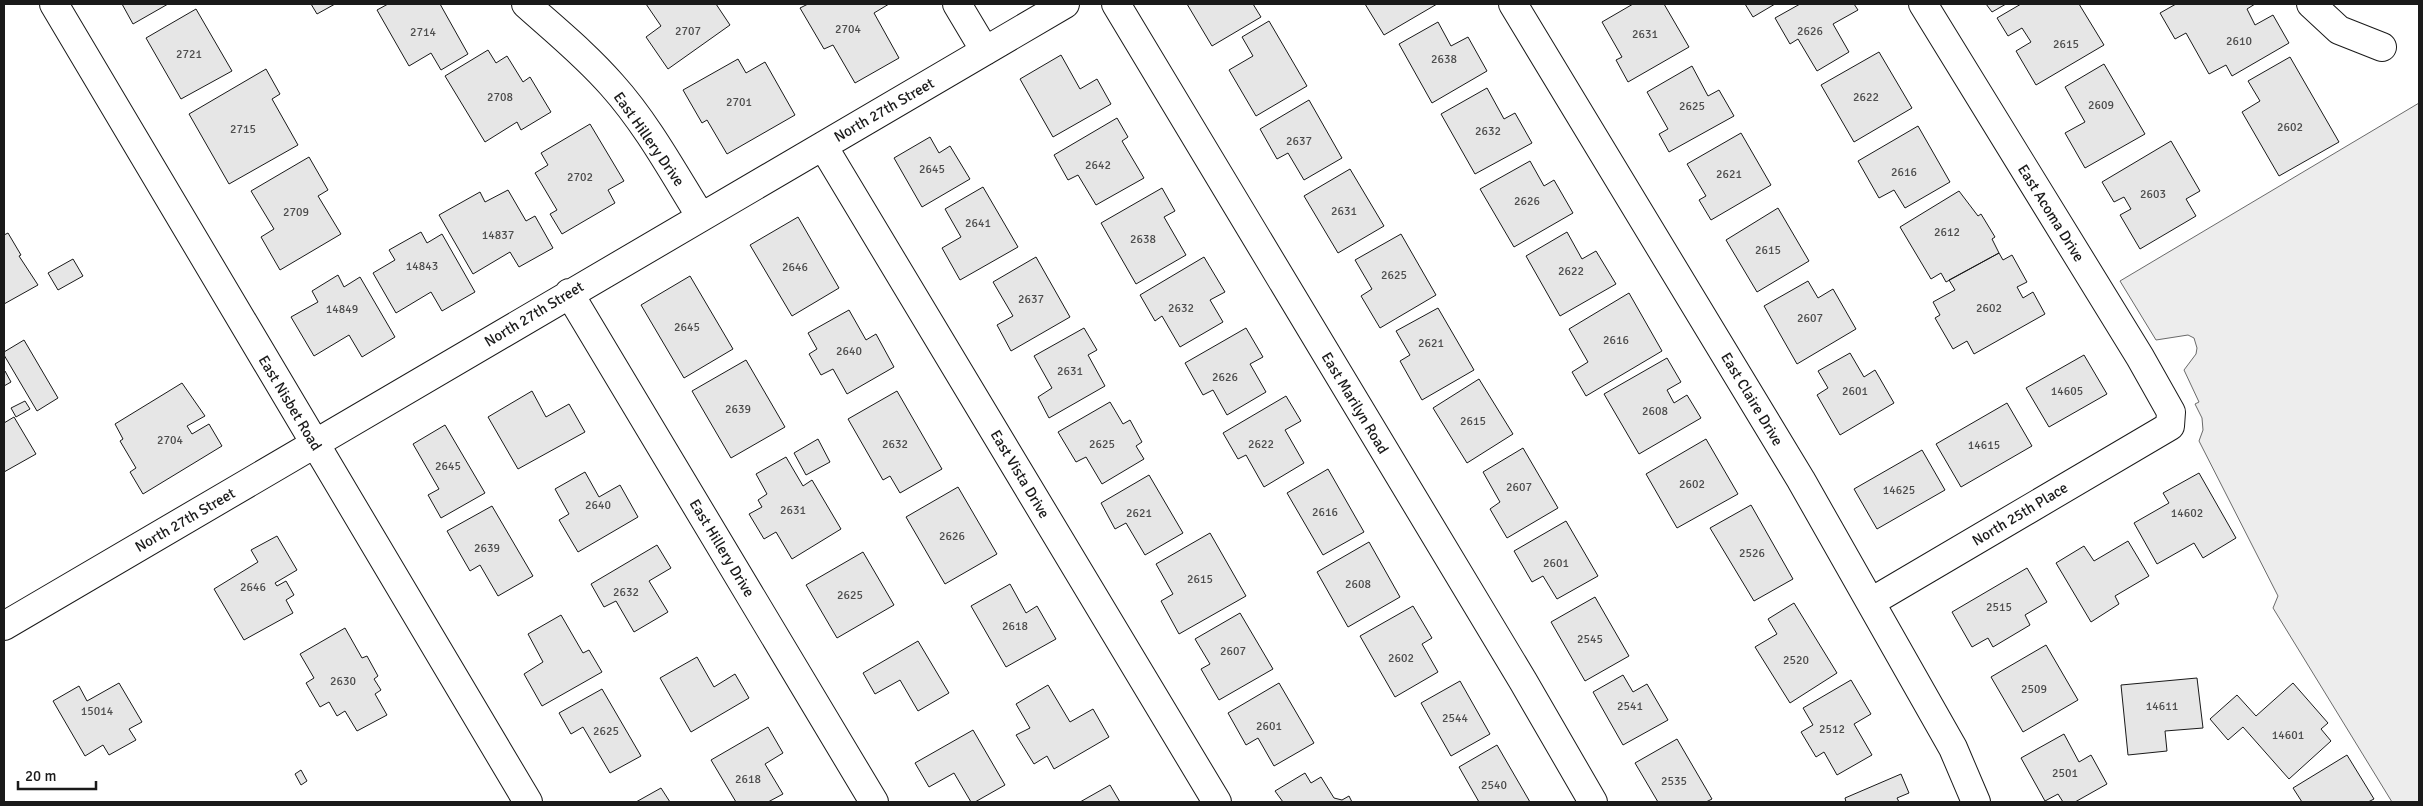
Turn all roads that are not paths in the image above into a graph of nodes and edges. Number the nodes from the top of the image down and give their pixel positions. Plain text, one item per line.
1 (54, 4) edge
2 (526, 4) edge
3 (957, 4) edge
4 (1065, 4) edge
5 (1116, 4) edge
6 (1513, 4) edge
7 (1923, 4) edge
8 (2311, 4) edge
9 (2382, 47) dead end
10 (985, 51) junction
11 (823, 146) junction
12 (701, 216) junction
13 (569, 294) junction
14 (2170, 426) joint
15 (315, 444) junction
16 (1871, 602) junction
17 (4, 626) edge
18 (528, 802) edge
19 (874, 802) edge
20 (1217, 802) edge
21 (1593, 802) edge
22 (1976, 802) edge

1 - 15 street, East Nisbet Road
2 - 12 street, East Hillery Drive
3 - 10 street
4 - 10 street, North 27th Street
5 - 21 street, East Marilyn Road
6 - 16 street, East Claire Drive
7 - 14 street, East Acoma Drive
8 - 9 street
10 - 11 street, North 27th Street
11 - 12 street, North 27th Street
11 - 20 street, East Vista Drive
12 - 13 street, North 27th Street
13 - 15 street, North 27th Street
13 - 19 street, East Hillery Drive
14 - 16 street, North 25th Place
15 - 17 street, North 27th Street
15 - 18 street, East Nisbet Road
16 - 22 street, East Claire Drive

